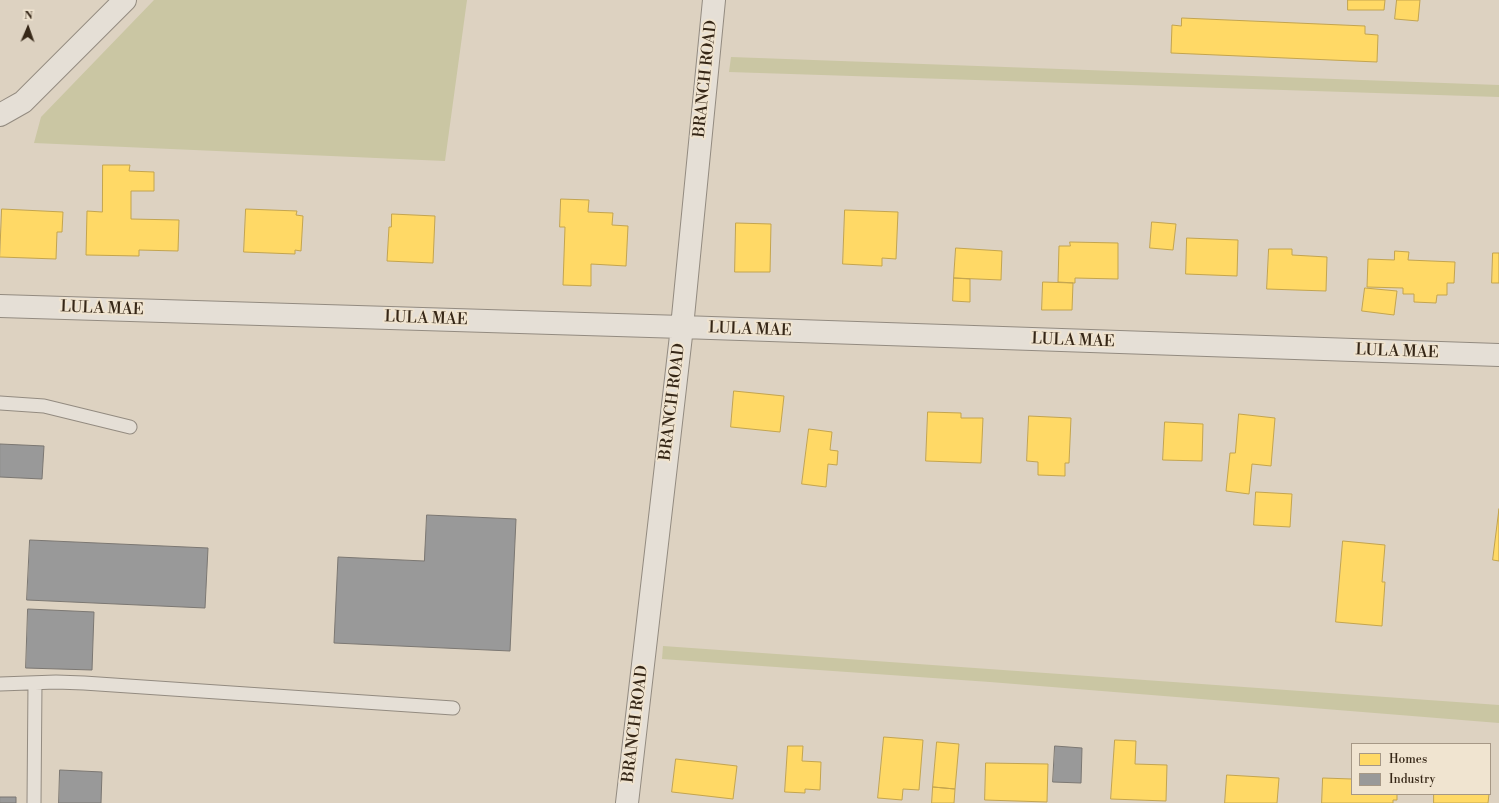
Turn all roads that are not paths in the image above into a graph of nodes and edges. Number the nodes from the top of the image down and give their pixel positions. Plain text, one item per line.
1 (125, 0) edge
2 (714, 0) edge
3 (0, 115) edge
4 (0, 306) edge
5 (682, 327) junction
6 (1499, 355) edge
7 (0, 403) edge
8 (130, 427) dead end
9 (35, 683) junction
10 (0, 684) edge
11 (453, 708) dead end
12 (34, 803) edge
13 (627, 803) edge

1 - 3 street
2 - 5 street, BRANCH ROAD
4 - 5 street, LULA MAE
5 - 6 street, LULA MAE
5 - 13 street, BRANCH ROAD
7 - 8 lane
9 - 10 lane
9 - 11 lane
9 - 12 lane

